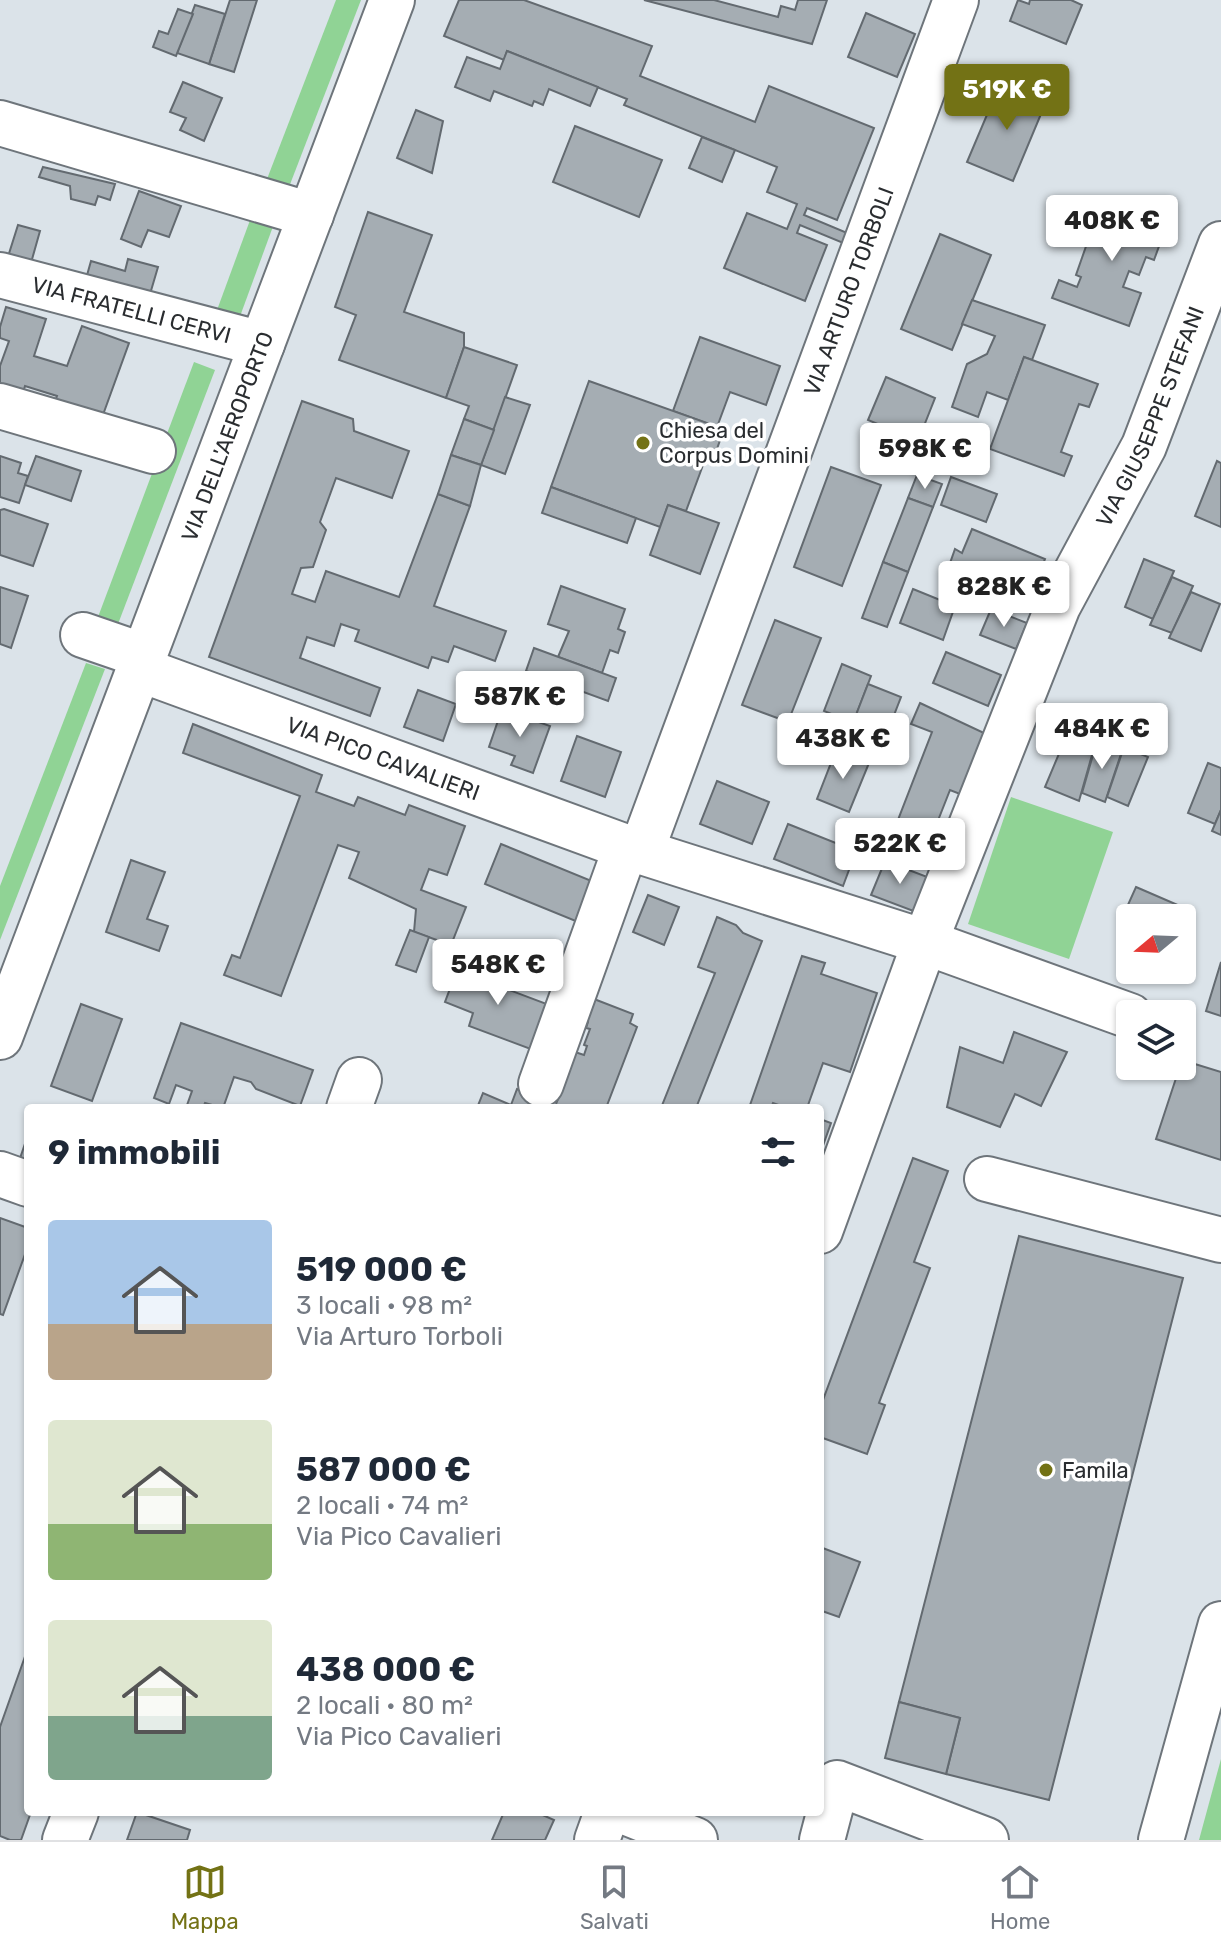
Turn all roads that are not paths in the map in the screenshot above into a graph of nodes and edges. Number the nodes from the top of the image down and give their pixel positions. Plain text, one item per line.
1 (392, 0) edge
2 (956, 0) edge
3 (0, 123) edge
4 (311, 215) junction
5 (1221, 244) edge
6 (0, 275) edge
7 (262, 344) junction
8 (0, 406) edge
9 (153, 451) dead end
10 (83, 635) dead end
11 (142, 662) junction
12 (634, 850) junction
13 (925, 942) junction
14 (1116, 1011) edge
15 (0, 1037) edge
16 (541, 1084) dead end
17 (0, 1174) edge
18 (987, 1179) dead end
19 (24, 1183) edge
20 (824, 1220) edge
21 (1221, 1240) edge
22 (1221, 1624) edge
23 (74, 1816) edge
24 (606, 1816) edge
25 (635, 1816) edge
26 (65, 1840) edge
27 (597, 1840) edge
28 (695, 1840) edge
29 (822, 1840) edge
30 (986, 1840) edge
31 (1161, 1840) edge

1 - 4 street, VIA DELL'AEROPORTO
2 - 12 street, VIA ARTURO TORBOLI
3 - 4 street
4 - 7 street, VIA DELL'AEROPORTO
5 - 13 street, VIA GIUSEPPE STEFANI
6 - 7 street, VIA FRATELLI CERVI
7 - 11 street, VIA DELL'AEROPORTO
8 - 9 street
10 - 11 street
11 - 12 street, VIA PICO CAVALIERI
11 - 15 street, VIA DELL'AEROPORTO
12 - 13 street, VIA PICO CAVALIERI
12 - 16 street
13 - 14 street
13 - 20 street, VIA GIUSEPPE STEFANI
17 - 19 street
18 - 21 street
22 - 31 street
23 - 26 street
24 - 27 street
25 - 28 street
29 - 30 street

